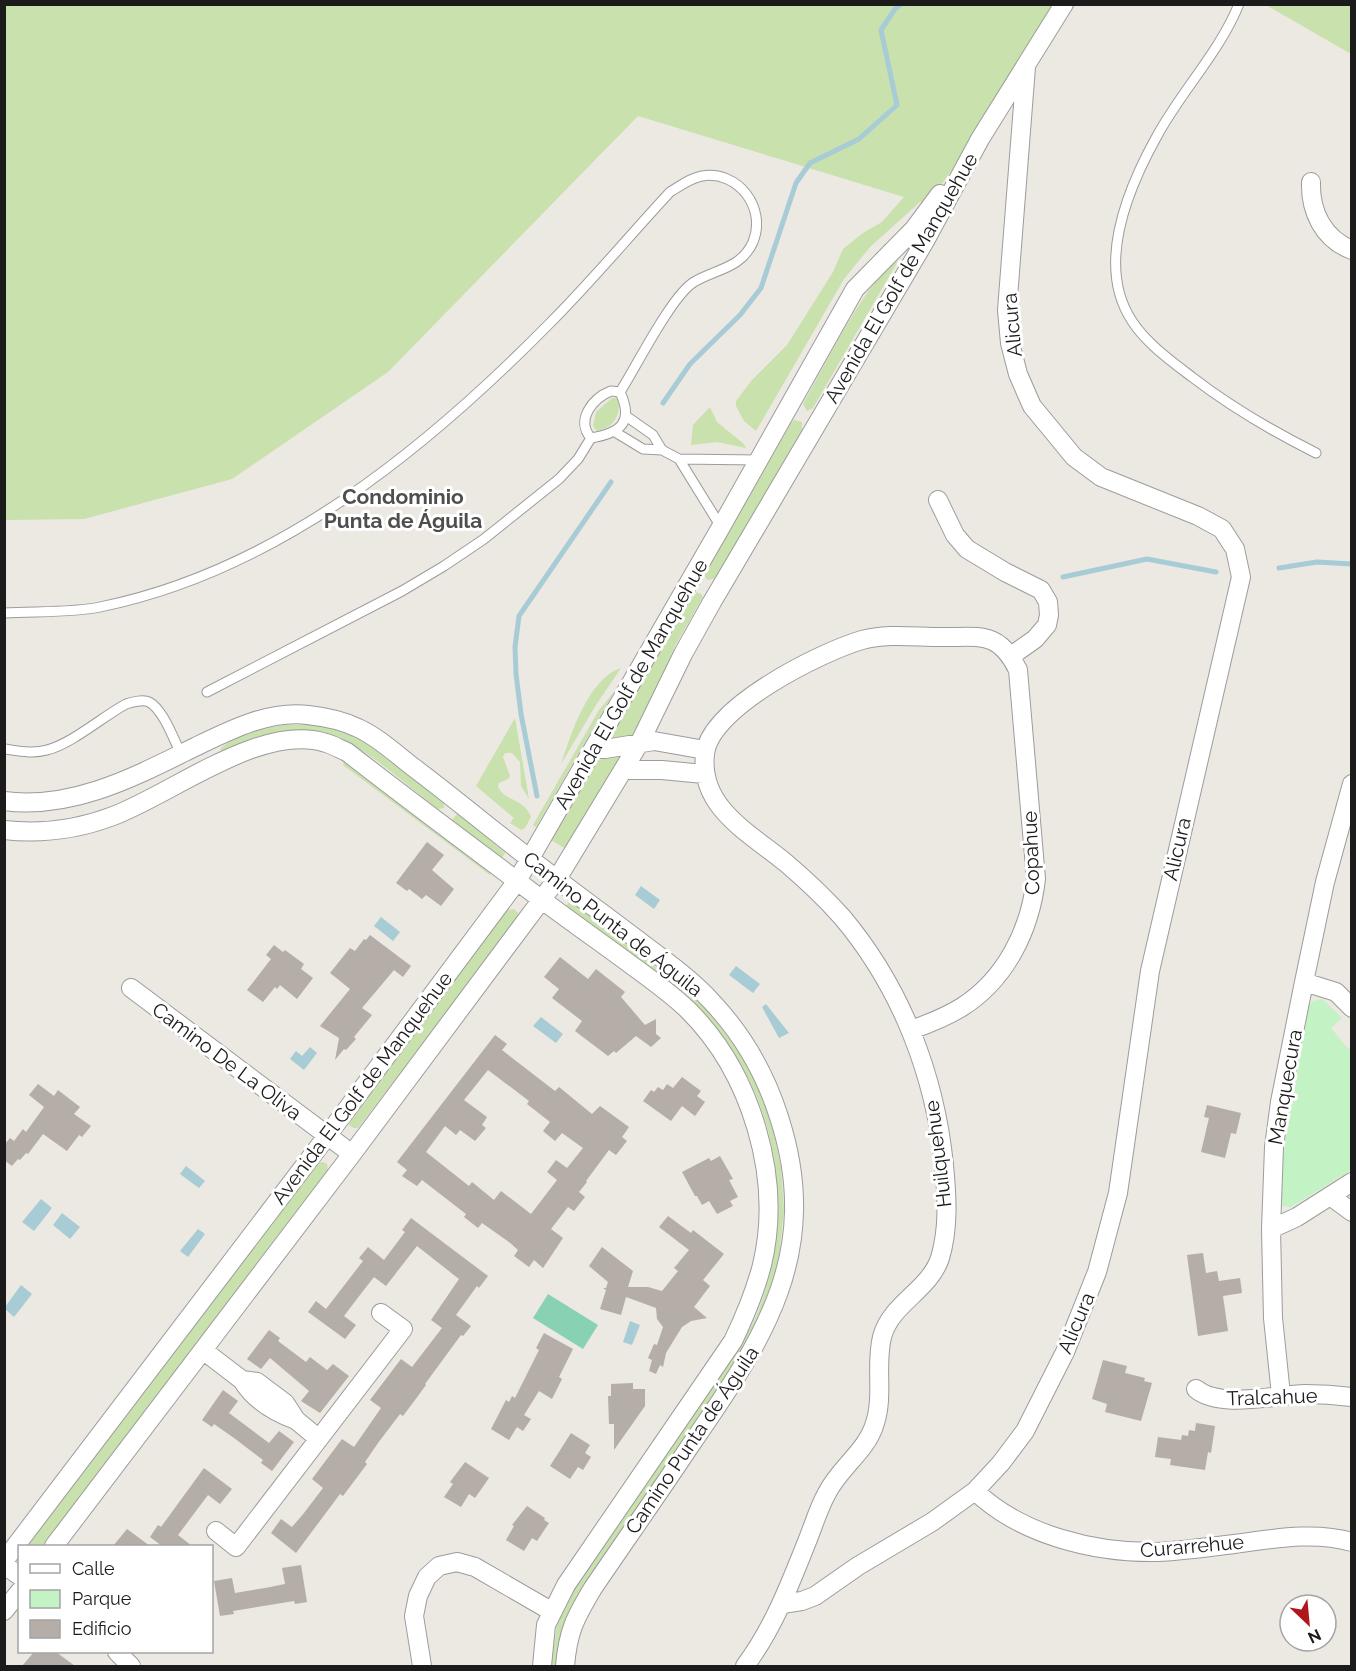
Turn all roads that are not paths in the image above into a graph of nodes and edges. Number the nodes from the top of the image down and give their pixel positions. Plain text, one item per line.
1 (1064, 4) edge
2 (1239, 4) edge
3 (1026, 65) junction
4 (980, 139) junction
5 (1311, 182) dead end
6 (1352, 250) edge
7 (620, 392) junction
8 (788, 408) junction
9 (626, 416) junction
10 (815, 428) junction
11 (615, 432) junction
12 (591, 438) junction
13 (662, 450) junction
14 (1316, 453) dead end
15 (679, 459) junction
16 (758, 460) junction
17 (938, 500) dead end
18 (721, 527) junction
19 (692, 577) junction
20 (718, 592) junction
21 (4, 613) edge
22 (1011, 656) junction
23 (207, 692) dead end
24 (640, 742) junction
25 (593, 749) junction
26 (4, 750) edge
27 (705, 750) junction
28 (181, 754) junction
29 (623, 770) junction
30 (704, 774) junction
31 (1352, 784) edge
32 (4, 801) edge
33 (4, 830) edge
34 (530, 860) junction
35 (557, 879) junction
36 (517, 881) junction
37 (542, 899) junction
38 (1304, 981) junction
39 (131, 988) dead end
40 (1352, 1008) edge
41 (911, 1030) junction
42 (327, 1136) junction
43 (352, 1154) junction
44 (1352, 1182) edge
45 (1330, 1196) junction
46 (1352, 1212) edge
47 (1271, 1229) junction
48 (381, 1313) dead end
49 (204, 1351) junction
50 (1196, 1389) dead end
51 (1281, 1395) junction
52 (1352, 1397) edge
53 (319, 1439) junction
54 (975, 1491) junction
55 (216, 1531) dead end
56 (1352, 1542) edge
57 (55, 1545) edge
58 (4, 1563) edge
59 (18, 1574) edge
60 (18, 1594) edge
61 (782, 1604) junction
62 (4, 1611) edge
63 (551, 1611) junction
64 (118, 1653) edge
65 (130, 1666) edge
66 (422, 1666) edge
67 (542, 1666) edge
68 (565, 1666) edge
69 (745, 1666) edge

1 - 3 street
2 - 14 lane
3 - 4 street
3 - 54 street, Alicura
4 - 8 street, Avenida El Golf de Manquehue
4 - 10 street, Avenida El Golf de Manquehue
5 - 6 street
7 - 9 lane
7 - 12 lane
7 - 21 lane
8 - 10 street
8 - 16 street, Avenida El Golf de Manquehue
9 - 11 lane
9 - 13 lane
10 - 20 street, Avenida El Golf de Manquehue
11 - 12 lane
11 - 13 lane
12 - 23 lane
13 - 15 lane
15 - 16 lane
15 - 18 lane
16 - 18 street, Avenida El Golf de Manquehue
17 - 22 street
18 - 19 street, Avenida El Golf de Manquehue
19 - 20 street
19 - 25 street, Avenida El Golf de Manquehue
20 - 24 street, Avenida El Golf de Manquehue
22 - 27 street
22 - 41 street, Copahue
24 - 25 street
24 - 27 street
24 - 29 street, Avenida El Golf de Manquehue
25 - 34 street, Avenida El Golf de Manquehue
26 - 28 lane
27 - 30 street, Huilquehue
28 - 32 street, Camino Punta de Águila
28 - 34 street, Camino Punta de Águila
29 - 30 street
29 - 35 street, Avenida El Golf de Manquehue
30 - 41 street, Huilquehue
31 - 38 street, Manquecura
33 - 36 street, Camino Punta de Águila
34 - 35 street, Camino Punta de Águila
34 - 36 street, Avenida El Golf de Manquehue
35 - 37 street, Avenida El Golf de Manquehue
35 - 68 street, Camino Punta de Águila
36 - 37 street, Camino Punta de Águila
36 - 42 street, Avenida El Golf de Manquehue
37 - 43 street, Avenida El Golf de Manquehue
37 - 63 street, Camino Punta de Águila
38 - 40 street
38 - 47 street, Manquecura
39 - 42 street, Camino De La Oliva
41 - 61 street, Huilquehue
42 - 43 street, Camino De La Oliva
42 - 58 street, Avenida El Golf de Manquehue
43 - 49 street, Avenida El Golf de Manquehue
44 - 45 street
45 - 46 street
45 - 47 street
47 - 51 street, Manquecura
48 - 53 street
49 - 53 street
49 - 57 street, Avenida El Golf de Manquehue
50 - 51 street, Tralcahue
51 - 52 street, Tralcahue
53 - 55 street
54 - 56 street, Curarrehue
54 - 61 street, Alicura
58 - 59 street
60 - 62 street
61 - 69 street, Huilquehue
63 - 66 street
63 - 67 street, Camino Punta de Águila
64 - 65 street

